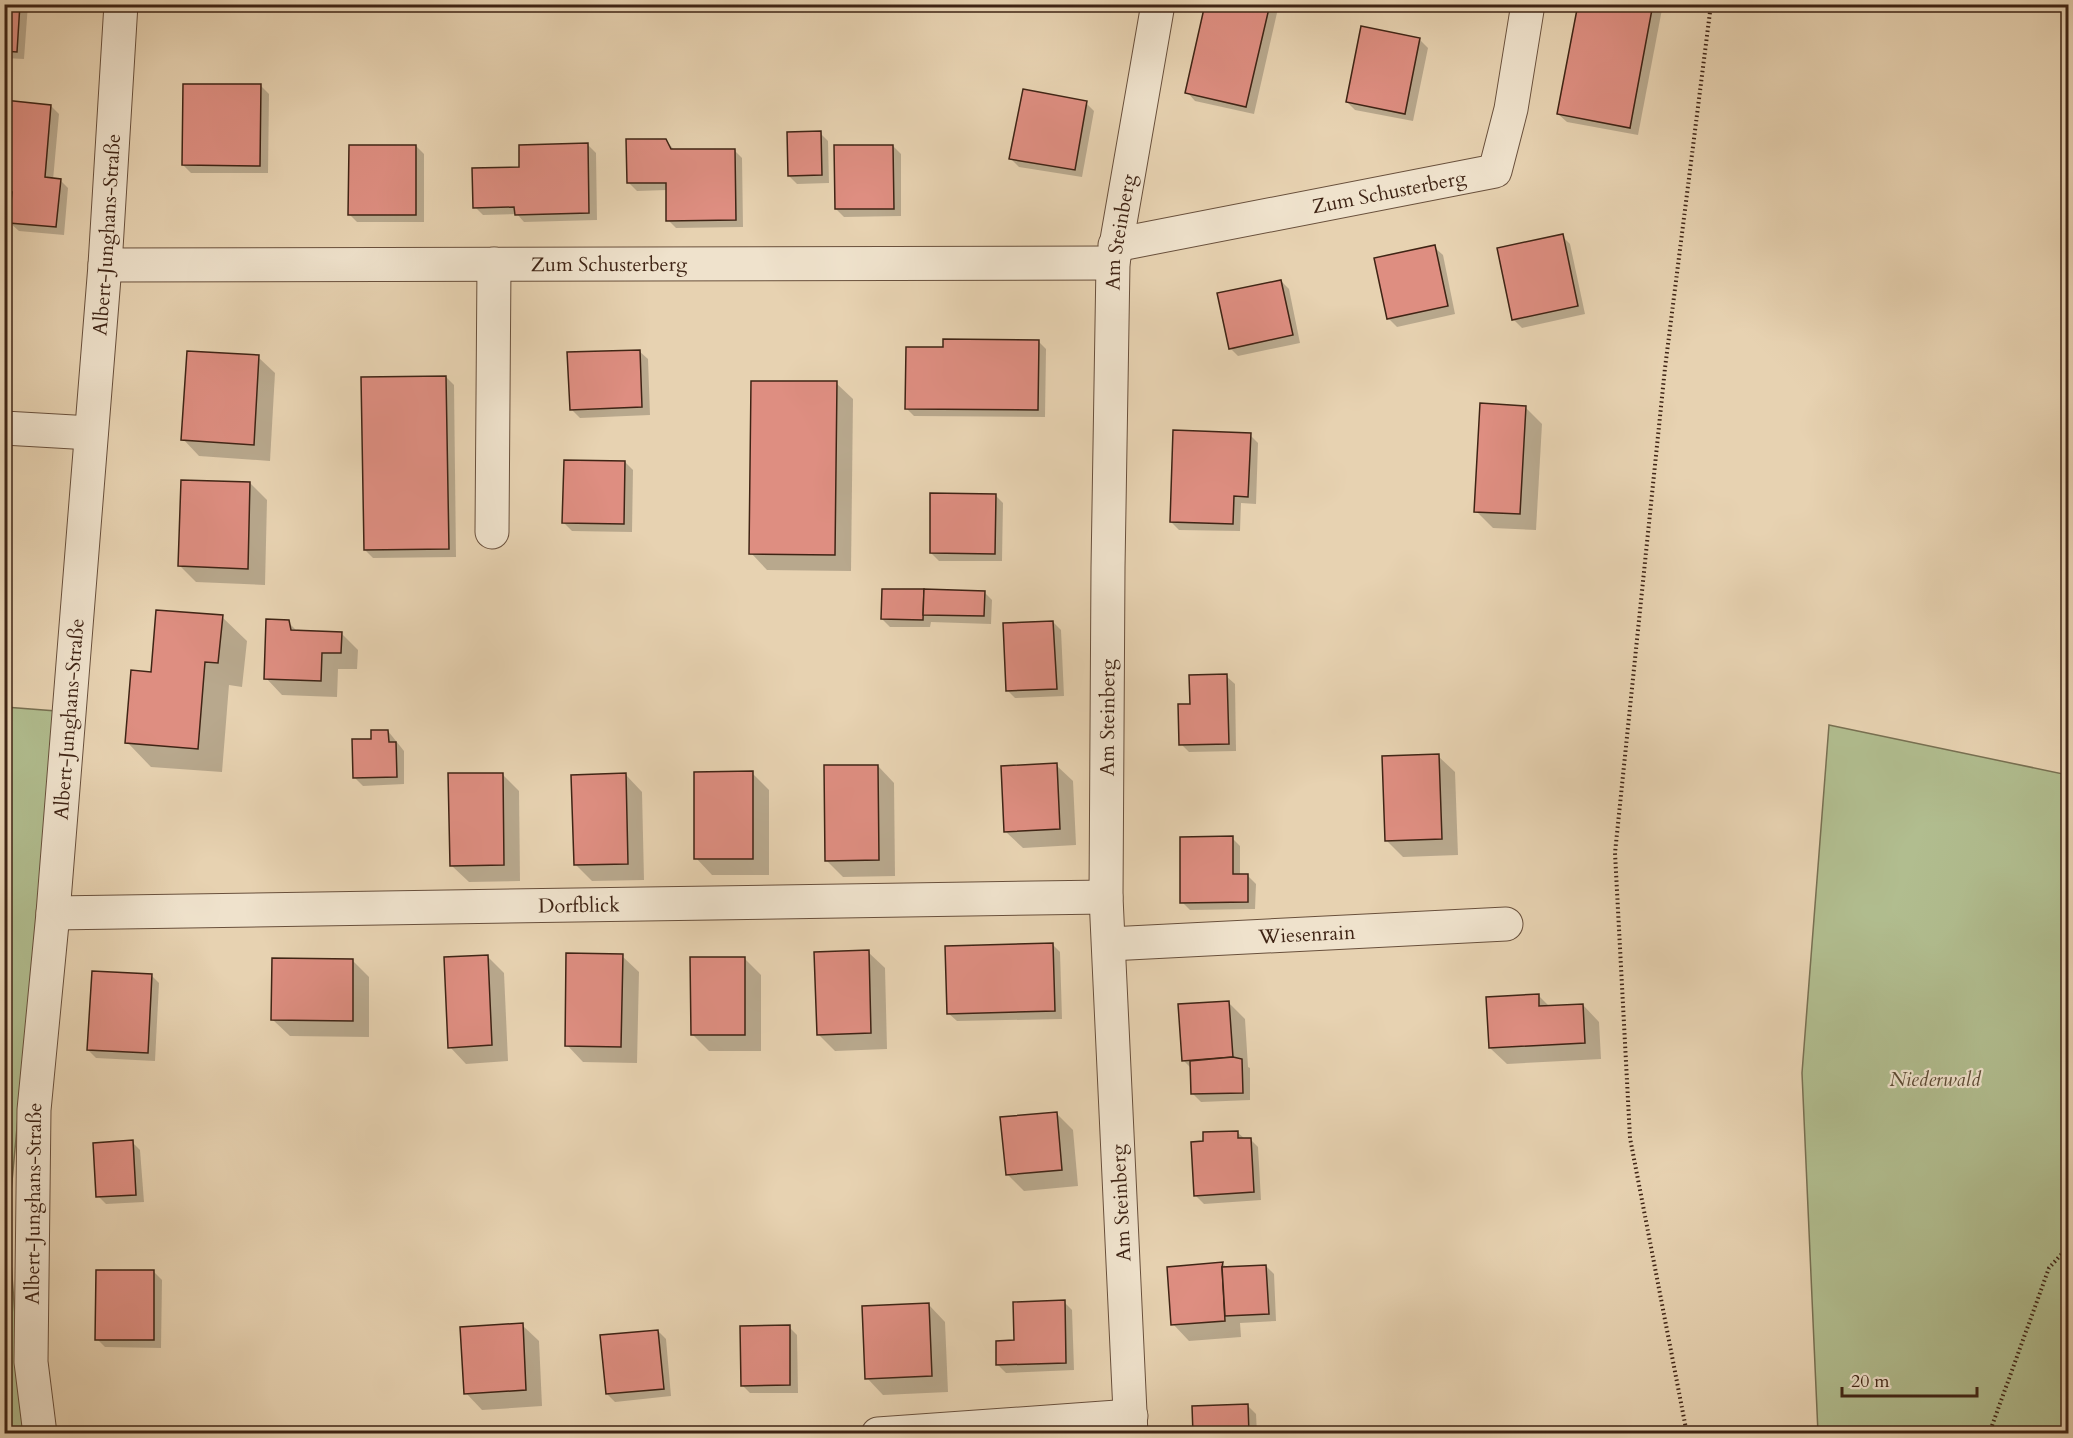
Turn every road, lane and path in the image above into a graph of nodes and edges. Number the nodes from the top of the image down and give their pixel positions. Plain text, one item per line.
1 (121, 4) edge
2 (1158, 4) edge
3 (1528, 4) edge
4 (1711, 4) edge
5 (1114, 254) junction
6 (494, 264) junction
7 (105, 265) junction
8 (4, 428) edge
9 (91, 433) junction
10 (492, 532) dead end
11 (1106, 897) junction
12 (53, 913) junction
13 (1506, 924) dead end
14 (1109, 944) junction
15 (2068, 1247) edge
16 (1131, 1425) edge
17 (40, 1434) edge
18 (878, 1434) edge
19 (1687, 1434) edge
20 (1989, 1434) edge

1 - 7 street, Albert-Junghans-Straße
2 - 5 street, Am Steinberg
3 - 5 street, Zum Schusterberg
4 - 19 path
5 - 6 street, Zum Schusterberg
5 - 11 street, Am Steinberg
6 - 7 street, Zum Schusterberg
6 - 10 street
7 - 9 street, Albert-Junghans-Straße
8 - 9 street
9 - 12 street, Albert-Junghans-Straße
11 - 12 street, Dorfblick
11 - 14 street, Am Steinberg
12 - 17 street, Albert-Junghans-Straße
13 - 14 street, Wiesenrain
14 - 16 street, Am Steinberg
15 - 20 path
16 - 18 street

